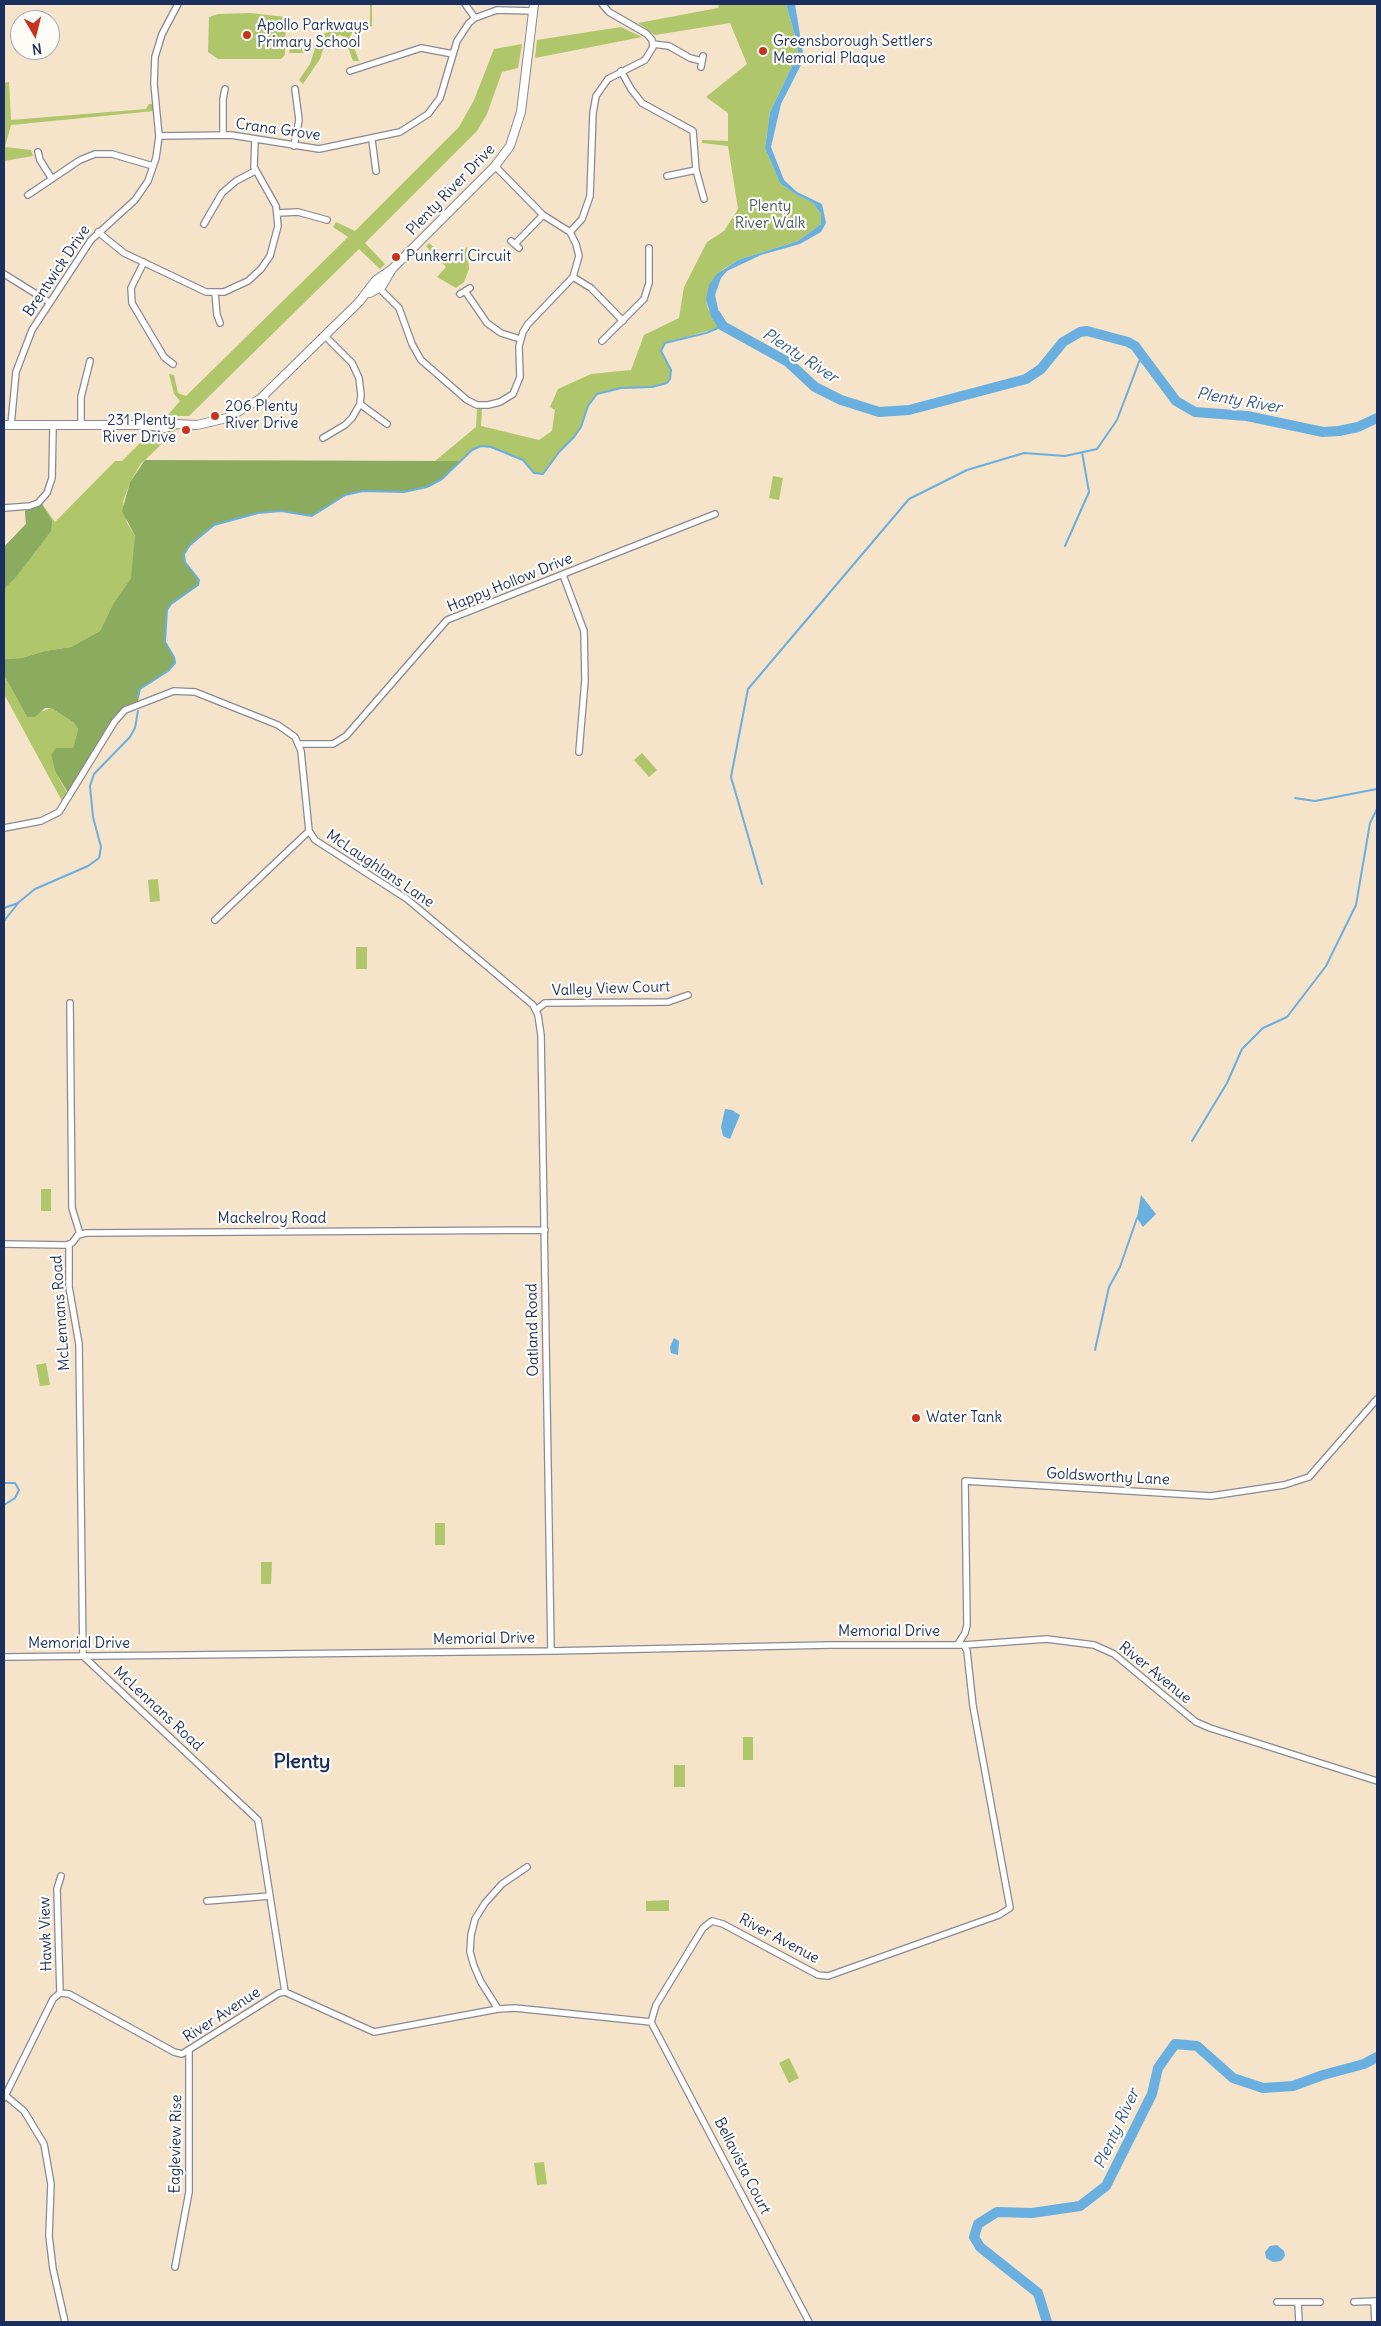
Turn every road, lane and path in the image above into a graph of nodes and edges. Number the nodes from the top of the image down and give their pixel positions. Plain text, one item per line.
1 (178, 4) edge
2 (465, 4) edge
3 (602, 4) edge
4 (533, 8) edge
5 (475, 18) junction
6 (653, 44) junction
7 (453, 54) junction
8 (702, 61) dead end
9 (350, 71) dead end
10 (621, 71) junction
11 (226, 89) dead end
12 (295, 89) dead end
13 (223, 135) junction
14 (159, 136) junction
15 (255, 139) junction
16 (372, 140) junction
17 (294, 146) junction
18 (38, 152) dead end
19 (153, 166) junction
20 (495, 166) junction
21 (696, 170) junction
22 (255, 171) junction
23 (376, 171) dead end
24 (667, 176) dead end
25 (52, 179) junction
26 (28, 195) dead end
27 (704, 199) dead end
28 (278, 214) junction
29 (543, 215) junction
30 (327, 220) dead end
31 (204, 224) dead end
32 (98, 232) junction
33 (570, 232) junction
34 (515, 244) dead end
35 (649, 248) dead end
36 (144, 262) junction
37 (4, 274) edge
38 (573, 277) junction
39 (379, 284) junction
40 (465, 291) dead end
41 (215, 293) junction
42 (49, 302) junction
43 (623, 321) junction
44 (220, 323) dead end
45 (324, 336) junction
46 (520, 339) junction
47 (602, 341) dead end
48 (90, 361) dead end
49 (173, 364) dead end
50 (360, 404) junction
51 (387, 424) dead end
52 (8, 425) edge
53 (81, 425) junction
54 (51, 427) junction
55 (323, 438) dead end
56 (4, 508) edge
57 (715, 514) dead end
58 (563, 575) junction
59 (299, 744) junction
60 (578, 752) dead end
61 (4, 828) edge
62 (309, 831) junction
63 (216, 920) dead end
64 (688, 995) dead end
65 (70, 1003) dead end
66 (536, 1010) junction
67 (544, 1230) junction
68 (80, 1234) junction
69 (4, 1244) edge
70 (69, 1244) junction
71 (1377, 1399) edge
72 (961, 1644) junction
73 (551, 1651) junction
74 (83, 1656) junction
75 (4, 1657) edge
76 (1377, 1781) edge
77 (527, 1867) dead end
78 (61, 1876) dead end
79 (270, 1896) junction
80 (207, 1901) dead end
81 (285, 1992) junction
82 (60, 1993) junction
83 (498, 2009) junction
84 (651, 2022) junction
85 (189, 2051) junction
86 (5, 2097) edge
87 (175, 2267) dead end
88 (1376, 2301) edge
89 (1276, 2302) dead end
90 (1298, 2302) junction
91 (1320, 2302) dead end
92 (1354, 2302) dead end
93 (65, 2322) edge
94 (809, 2322) edge
95 (1299, 2322) edge
96 (1374, 2322) edge

1 - 14 street, Brentwick Drive
2 - 5 street
3 - 6 street
4 - 5 street
4 - 20 street, Plenty River Drive
5 - 7 street, Crana Grove
6 - 8 street
6 - 10 street
7 - 9 street
7 - 16 street, Crana Grove
10 - 21 street
10 - 33 street
11 - 13 street
12 - 17 street
13 - 14 street, Crana Grove
13 - 15 street, Crana Grove
14 - 19 street, Brentwick Drive
15 - 17 street, Crana Grove
15 - 22 street
16 - 17 street, Crana Grove
16 - 23 street
18 - 25 street
19 - 25 street
19 - 32 street, Brentwick Drive
20 - 29 street
20 - 39 street, Plenty River Drive
21 - 24 street
21 - 27 street
22 - 28 street
22 - 31 street
25 - 26 street
28 - 30 street
28 - 41 street
29 - 33 street
29 - 34 street
32 - 36 street
32 - 42 street, Brentwick Drive
33 - 38 street
35 - 43 street
36 - 41 street
36 - 49 street
37 - 42 street
38 - 43 street
38 - 46 street
39 - 45 street, Plenty River Drive
39 - 46 street
40 - 46 street
41 - 44 street
42 - 52 street, Brentwick Drive
43 - 47 street
45 - 50 street
45 - 53 street, Plenty River Drive
48 - 53 street
50 - 51 street
50 - 55 street
52 - 54 street, Plenty River Drive
53 - 54 street, Plenty River Drive
54 - 56 street
57 - 58 street, Happy Hollow Drive
58 - 59 street, Happy Hollow Drive
58 - 60 street
59 - 61 street
59 - 62 street, McLaughlans Lane
62 - 63 street
62 - 66 street, McLaughlans Lane
64 - 66 street, Valley View Court
65 - 68 street
66 - 67 street, Oatland Road
67 - 68 street, Mackelroy Road
67 - 73 street, Oatland Road
68 - 70 street
69 - 70 street
70 - 74 street, McLennans Road
71 - 72 street, Goldsworthy Lane
72 - 73 street, Memorial Drive
72 - 76 street, River Avenue
72 - 84 street, River Avenue
73 - 74 street, Memorial Drive
74 - 75 street, Memorial Drive
74 - 79 street, McLennans Road
77 - 83 street
78 - 82 street, Hawk View
79 - 80 street
79 - 81 street, McLennans Road
81 - 83 street, River Avenue
81 - 85 street, River Avenue
82 - 85 street, River Avenue
82 - 86 street
83 - 84 street, River Avenue
84 - 94 street, Bellavista Court
85 - 87 street, Eagleview Rise
86 - 93 street
88 - 92 street
88 - 96 street
89 - 90 street
90 - 91 street
90 - 95 street

